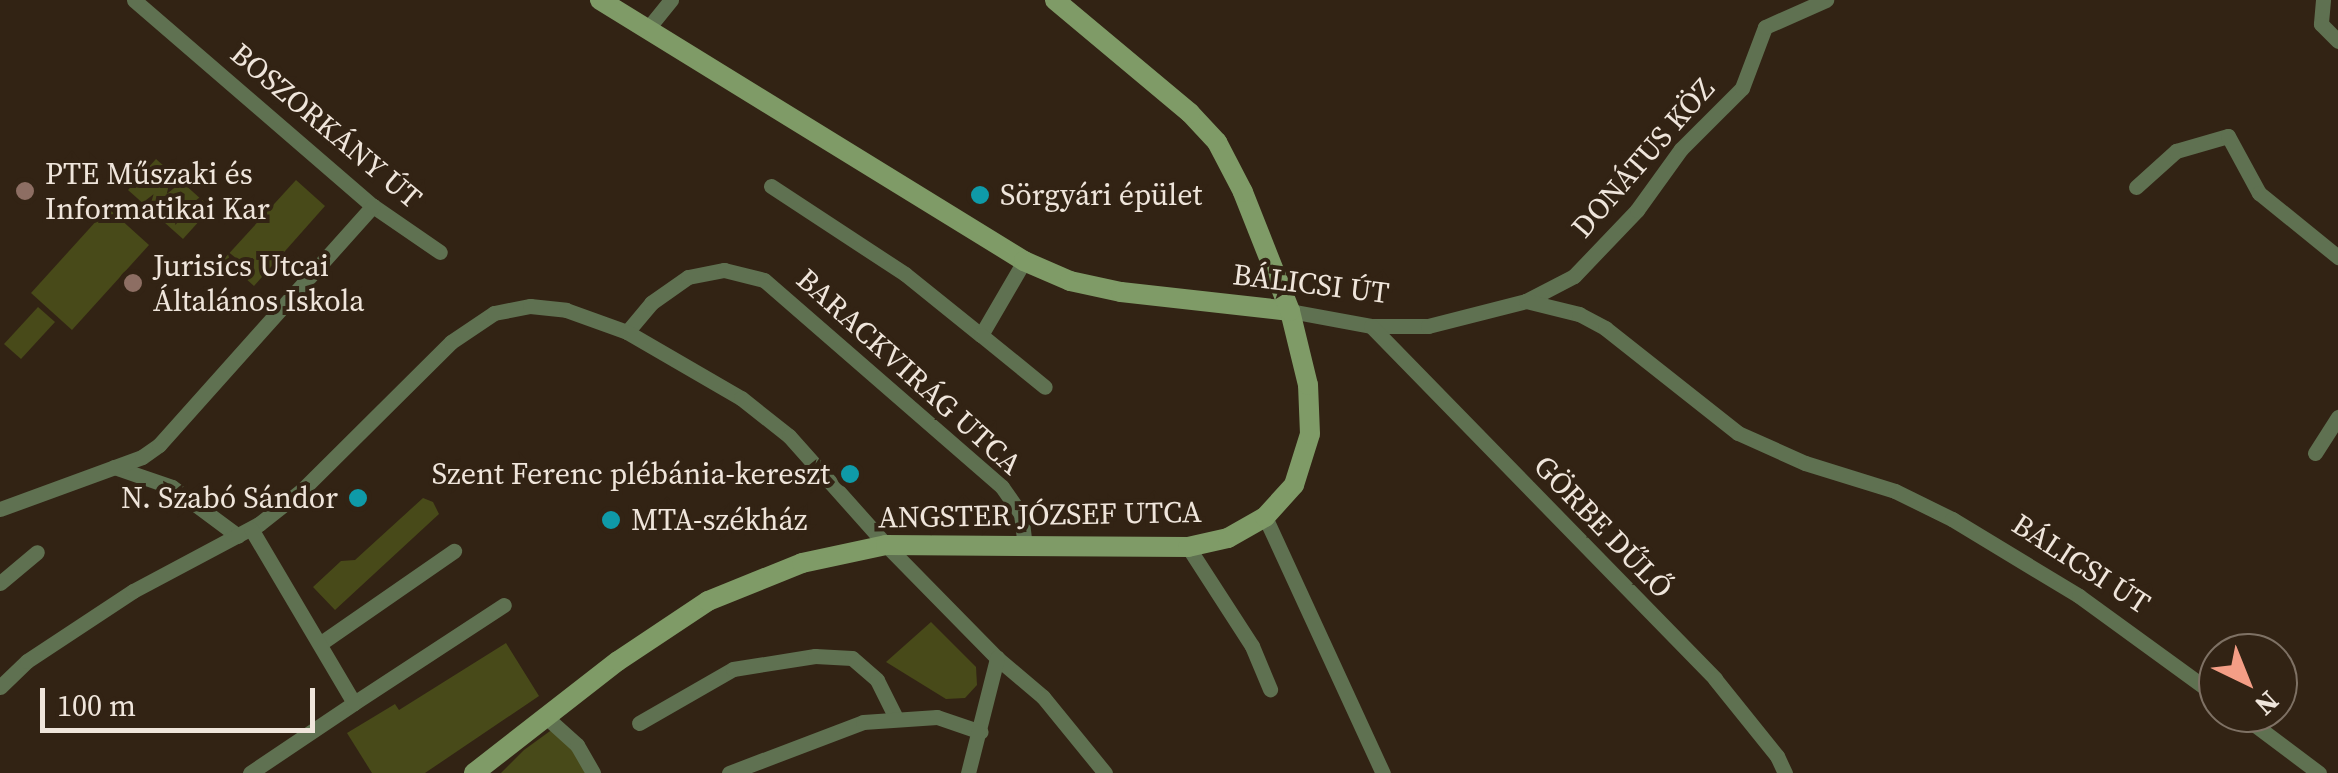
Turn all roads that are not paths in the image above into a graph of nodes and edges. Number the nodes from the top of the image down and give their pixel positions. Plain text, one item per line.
1 (134, 0) edge
2 (600, 0) edge
3 (672, 0) edge
4 (1054, 0) edge
5 (1826, 0) edge
6 (2323, 0) edge
7 (649, 26) junction
8 (2338, 41) edge
9 (771, 186) dead end
10 (2136, 186) dead end
11 (373, 206) junction
12 (440, 252) dead end
13 (2338, 257) edge
14 (1024, 261) junction
15 (1526, 302) junction
16 (1290, 311) junction
17 (1371, 326) junction
18 (627, 332) junction
19 (981, 335) junction
20 (1045, 386) dead end
21 (2338, 417) edge
22 (2315, 453) dead end
23 (114, 467) junction
24 (0, 508) edge
25 (1265, 518) junction
26 (244, 532) junction
27 (886, 544) junction
28 (1025, 546) junction
29 (1188, 547) junction
30 (454, 551) dead end
31 (37, 552) dead end
32 (0, 583) edge
33 (504, 605) dead end
34 (321, 643) junction
35 (997, 658) junction
36 (2198, 682) edge
37 (0, 687) edge
38 (1270, 689) dead end
39 (354, 703) junction
40 (546, 717) junction
41 (896, 718) junction
42 (639, 723) dead end
43 (981, 732) junction
44 (2265, 733) edge
45 (250, 773) edge
46 (474, 773) edge
47 (593, 773) edge
48 (728, 773) edge
49 (968, 773) edge
50 (1105, 773) edge
51 (1383, 773) edge
52 (1785, 773) edge
53 (2319, 773) edge

1 - 11 street, BOSZORKÁNY ÚT
2 - 7 street, BÁLICSI ÚT
3 - 7 street
4 - 16 street, ANGSTER JÓZSEF UTCA
5 - 15 street, DONÁTUS KÖZ
6 - 8 street
7 - 14 street, BÁLICSI ÚT
9 - 19 street
10 - 13 street
11 - 12 street, BOSZORKÁNY ÚT
11 - 23 street
14 - 16 street, BÁLICSI ÚT
14 - 19 street
15 - 17 street, BÁLICSI ÚT
15 - 36 street, BÁLICSI ÚT
16 - 17 street, BÁLICSI ÚT
16 - 25 street, ANGSTER JÓZSEF UTCA
17 - 52 street, GÖRBE DŰLŐ
18 - 26 street
18 - 27 street
18 - 28 street, BARACKVIRÁG UTCA
19 - 20 street
21 - 22 street
23 - 24 street
23 - 26 street
25 - 29 street, ANGSTER JÓZSEF UTCA
25 - 51 street
26 - 34 street
26 - 37 street
27 - 28 street, ANGSTER JÓZSEF UTCA
27 - 35 street
27 - 40 street, ANGSTER JÓZSEF UTCA
28 - 29 street, ANGSTER JÓZSEF UTCA
29 - 38 street
30 - 34 street
31 - 32 street
33 - 39 street
34 - 39 street
35 - 43 street
35 - 50 street
39 - 45 street
40 - 46 street, ANGSTER JÓZSEF UTCA
40 - 47 street
41 - 42 street
41 - 43 street
41 - 48 street
43 - 49 street
44 - 53 street

